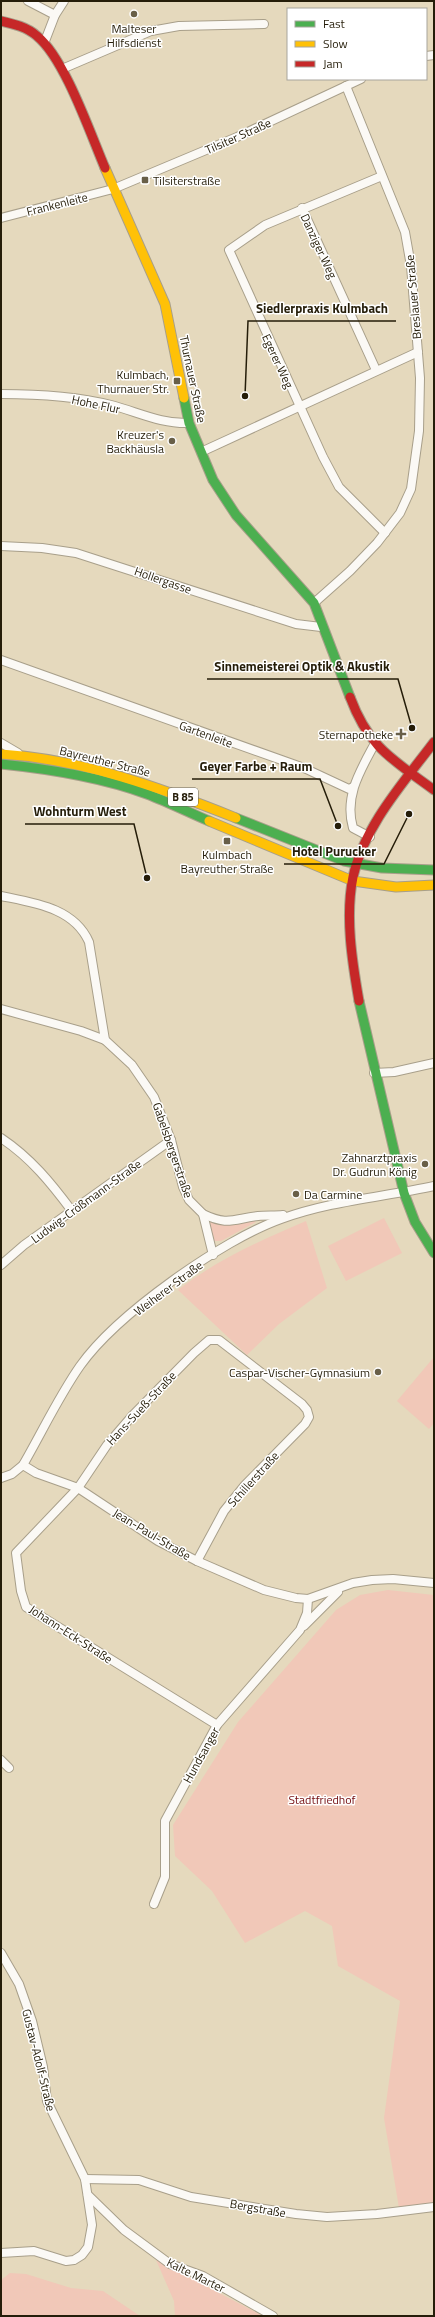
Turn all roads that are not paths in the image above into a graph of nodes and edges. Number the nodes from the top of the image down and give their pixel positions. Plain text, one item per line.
1 (28, 1) edge
2 (64, 1) edge
3 (55, 15) junction
4 (1, 21) edge
5 (264, 24) dead end
6 (45, 42) junction
7 (62, 69) junction
8 (359, 80) edge
9 (346, 86) junction
10 (382, 176) junction
11 (113, 189) junction
12 (302, 208) junction
13 (1, 218) edge
14 (418, 352) junction
15 (376, 370) junction
16 (1, 394) edge
17 (299, 405) junction
18 (189, 423) junction
19 (200, 452) junction
20 (385, 533) junction
21 (1, 546) edge
22 (314, 603) junction
23 (321, 627) junction
24 (1, 660) edge
25 (434, 742) edge
26 (1, 743) edge
27 (374, 745) junction
28 (1, 754) edge
29 (21, 755) junction
30 (1, 764) edge
31 (411, 772) junction
32 (352, 787) junction
33 (434, 790) edge
34 (370, 837) junction
35 (357, 865) junction
36 (434, 870) edge
37 (353, 881) junction
38 (434, 885) edge
39 (1, 896) edge
40 (1, 1009) edge
41 (105, 1040) junction
42 (434, 1063) edge
43 (374, 1073) junction
44 (1, 1138) edge
45 (172, 1140) junction
46 (434, 1186) edge
47 (403, 1192) junction
48 (72, 1211) junction
49 (203, 1214) junction
50 (294, 1215) junction
51 (434, 1253) edge
52 (213, 1255) junction
53 (1, 1265) edge
54 (215, 1339) joint
55 (23, 1465) junction
56 (1, 1478) edge
57 (78, 1488) junction
58 (197, 1561) junction
59 (434, 1583) edge
60 (346, 1586) junction
61 (308, 1599) junction
62 (300, 1630) junction
63 (217, 1725) junction
64 (1, 1760) edge
65 (9, 1768) dead end
66 (154, 1904) dead end
67 (1, 1953) edge
68 (85, 2179) junction
69 (88, 2192) junction
70 (434, 2207) edge
71 (1, 2253) edge
72 (273, 2316) edge

1 - 3 street
2 - 3 street
3 - 6 street
4 - 6 street, Thurnauer Straße
5 - 7 street
6 - 7 street, Thurnauer Straße
7 - 11 street, Thurnauer Straße
8 - 9 street, Tilsiter Straße
9 - 10 street, Breslauer Straße
9 - 11 street, Tilsiter Straße
10 - 12 street
10 - 14 street, Breslauer Straße
11 - 13 street, Frankenleite
11 - 18 street, Thurnauer Straße
12 - 15 street, Danziger Weg
12 - 17 street, Egerer Weg
14 - 15 street, Breslauer Straße
14 - 20 street
15 - 17 street, Breslauer Straße
16 - 18 street, Hohe Flur
17 - 19 street, Breslauer Straße
17 - 20 street, Egerer Weg
18 - 19 street, Thurnauer Straße
19 - 22 street, Thurnauer Straße
20 - 22 street
21 - 23 street, Hollergasse
22 - 23 street, Thurnauer Straße
23 - 27 street, Thurnauer Straße
24 - 32 street, Gartenleite
25 - 31 street
26 - 29 street
27 - 31 street, Thurnauer Straße
27 - 32 street
28 - 29 street, Bayreuther Straße / B 85
29 - 35 street, Bayreuther Straße / B 85
30 - 37 street, Bayreuther Straße / B 85
31 - 33 street, Thurnauer Straße
31 - 34 street
32 - 34 street
34 - 35 street
35 - 36 street, B 85
35 - 37 street
37 - 38 street, B 85
37 - 43 street
39 - 41 street
40 - 41 street
41 - 45 street, Gabelsbergerstraße
42 - 43 street
43 - 47 street
44 - 48 street
45 - 48 street, Ludwig-Crößmann-Straße
45 - 49 street, Gabelsbergerstraße
46 - 47 street, Weiherer Straße
47 - 50 street, Weiherer Straße
47 - 51 street
48 - 53 street, Ludwig-Crößmann-Straße
49 - 50 street, Gabelsbergerstraße
49 - 52 street
50 - 52 street, Weiherer Straße
52 - 55 street, Weiherer Straße
54 - 57 street, Hans-Sueß-Straße
54 - 58 street, Schillerstraße
55 - 56 street, Weiherer Straße
55 - 57 street, Jean-Paul-Straße
57 - 58 street, Jean-Paul-Straße
57 - 63 street, Johann-Eck-Straße
58 - 61 street, Jean-Paul-Straße
59 - 60 street
60 - 61 street
60 - 62 street, Hundsanger
61 - 62 street, Hundsanger
62 - 63 street, Hundsanger
63 - 66 street, Hundsanger
64 - 65 street
67 - 68 street, Gustav-Adolf-Straße
68 - 69 street, Gustav-Adolf-Straße
68 - 70 street, Bergstraße
69 - 71 street, Gustav-Adolf-Straße
69 - 72 street, Kalte Marter

